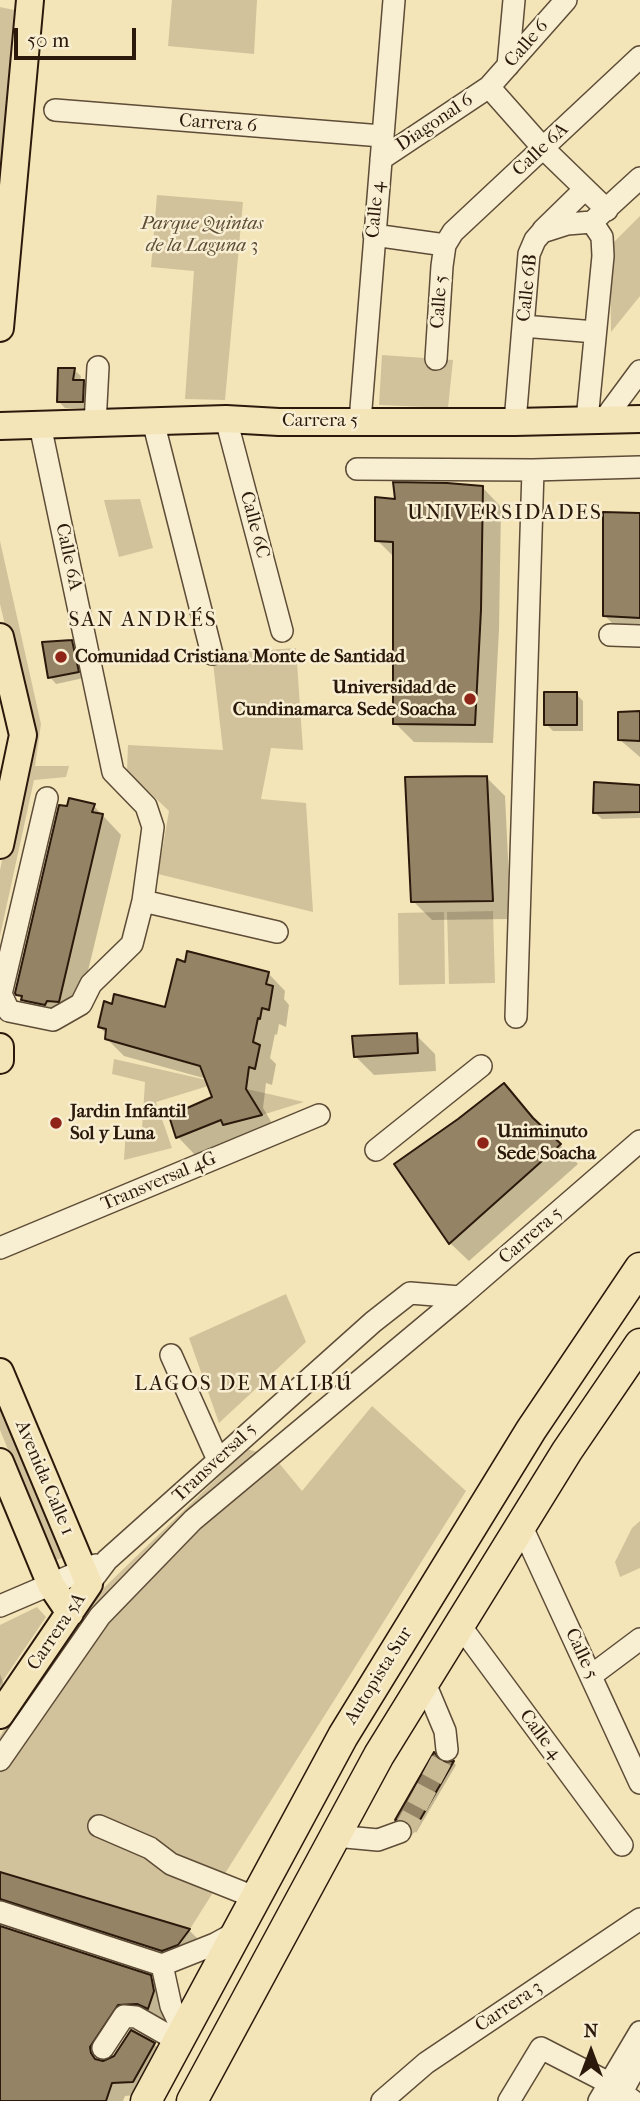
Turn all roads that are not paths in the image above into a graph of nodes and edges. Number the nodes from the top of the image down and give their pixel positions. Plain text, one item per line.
1 (30, 0) edge
2 (394, 0) edge
3 (514, 0) edge
4 (566, 0) edge
5 (640, 57) edge
6 (508, 66) junction
7 (489, 87) junction
8 (55, 110) dead end
9 (382, 136) junction
10 (543, 148) junction
11 (381, 159) junction
12 (640, 178) edge
13 (585, 189) junction
14 (632, 201) edge
15 (600, 216) junction
16 (542, 232) junction
17 (374, 235) junction
18 (445, 245) junction
19 (1, 314) edge
20 (523, 326) junction
21 (595, 332) junction
22 (436, 359) dead end
23 (98, 366) dead end
24 (640, 371) edge
25 (226, 419) junction
26 (640, 419) edge
27 (595, 420) junction
28 (153, 421) junction
29 (360, 421) junction
30 (515, 422) junction
31 (94, 424) junction
32 (40, 425) junction
33 (0, 426) edge
34 (640, 467) edge
35 (357, 469) dead end
36 (533, 470) junction
37 (282, 631) dead end
38 (610, 635) dead end
39 (640, 636) edge
40 (0, 637) edge
41 (212, 654) dead end
42 (47, 798) dead end
43 (0, 845) edge
44 (143, 901) junction
45 (277, 932) dead end
46 (516, 1017) dead end
47 (0, 1047) edge
48 (0, 1060) edge
49 (481, 1066) dead end
50 (319, 1115) dead end
51 (640, 1141) edge
52 (376, 1150) dead end
53 (0, 1248) edge
54 (640, 1268) edge
55 (460, 1297) junction
56 (639, 1351) edge
57 (170, 1355) dead end
58 (0, 1372) edge
59 (218, 1461) junction
60 (0, 1462) edge
61 (521, 1525) junction
62 (51, 1585) junction
63 (85, 1597) junction
64 (0, 1606) edge
65 (459, 1624) junction
66 (640, 1639) edge
67 (592, 1675) junction
68 (424, 1681) junction
69 (0, 1715) edge
70 (447, 1750) tunnel mouth
71 (0, 1760) edge
72 (640, 1782) edge
73 (99, 1826) dead end
74 (400, 1832) dead end
75 (335, 1836) junction
76 (622, 1845) dead end
77 (254, 1897) junction
78 (0, 1912) edge
79 (640, 1919) edge
80 (235, 1933) junction
81 (162, 1965) junction
82 (640, 2032) edge
83 (181, 2036) junction
84 (103, 2048) dead end
85 (640, 2059) edge
86 (616, 2096) edge
87 (146, 2101) edge
88 (192, 2101) edge
89 (383, 2101) edge
90 (509, 2101) edge

1 - 19 main road
2 - 9 street, Calle 4
3 - 6 street
4 - 6 street, Calle 6
5 - 10 street, Calle 6A
6 - 7 street, Calle 6
7 - 10 street
7 - 11 street, Diagonal 6
8 - 9 street, Carrera 6
9 - 11 street, Calle 4
10 - 13 street
10 - 18 street, Calle 6A
11 - 17 street, Calle 4
12 - 14 street
13 - 15 street
13 - 16 street
14 - 15 street
15 - 16 street, Calle 6B
15 - 21 street
16 - 20 street, Calle 6B
17 - 18 street
17 - 29 street, Calle 4
18 - 22 street, Calle 5
20 - 21 street
20 - 30 street, Calle 6B
21 - 27 street
23 - 31 street
24 - 27 street
25 - 28 main road, Carrera 5
25 - 29 main road, Carrera 5
25 - 37 street, Calle 6C
26 - 27 main road, Carrera 5
27 - 30 main road, Carrera 5
28 - 31 main road, Carrera 5
28 - 41 street
29 - 30 main road, Carrera 5
31 - 32 main road, Carrera 5
32 - 33 main road, Carrera 5
32 - 44 street, Calle 6A
34 - 36 street
35 - 36 street
36 - 46 street
38 - 39 street
40 - 43 main road
42 - 44 street
44 - 45 street
47 - 48 main road
49 - 52 street
50 - 53 street, Transversal 4G
51 - 55 street, Carrera 5
54 - 77 highway, Autopista Sur
55 - 59 street, Transversal 5
55 - 63 street, Carrera 5
56 - 61 highway, Autopista Sur
57 - 59 street
58 - 63 main road, Avenida Calle 1
59 - 63 street, Transversal 5
60 - 62 main road, Avenida Calle 1
61 - 65 highway, Autopista Sur
61 - 67 street, Calle 5
62 - 63 main road, Avenida Calle 1
62 - 64 street
63 - 69 main road, Carrera 5A
63 - 71 street
65 - 68 highway, Autopista Sur
65 - 76 street, Calle 4
66 - 67 street
67 - 72 street, Calle 5
68 - 70 street
68 - 75 highway, Autopista Sur
73 - 77 street
74 - 75 street
75 - 88 highway, Autopista Sur
77 - 80 highway, Autopista Sur
78 - 81 street
79 - 89 street, Carrera 3
80 - 81 street
80 - 83 highway, Autopista Sur
81 - 83 street
82 - 86 street
83 - 84 street
83 - 87 highway, Autopista Sur
85 - 86 street
86 - 90 street

